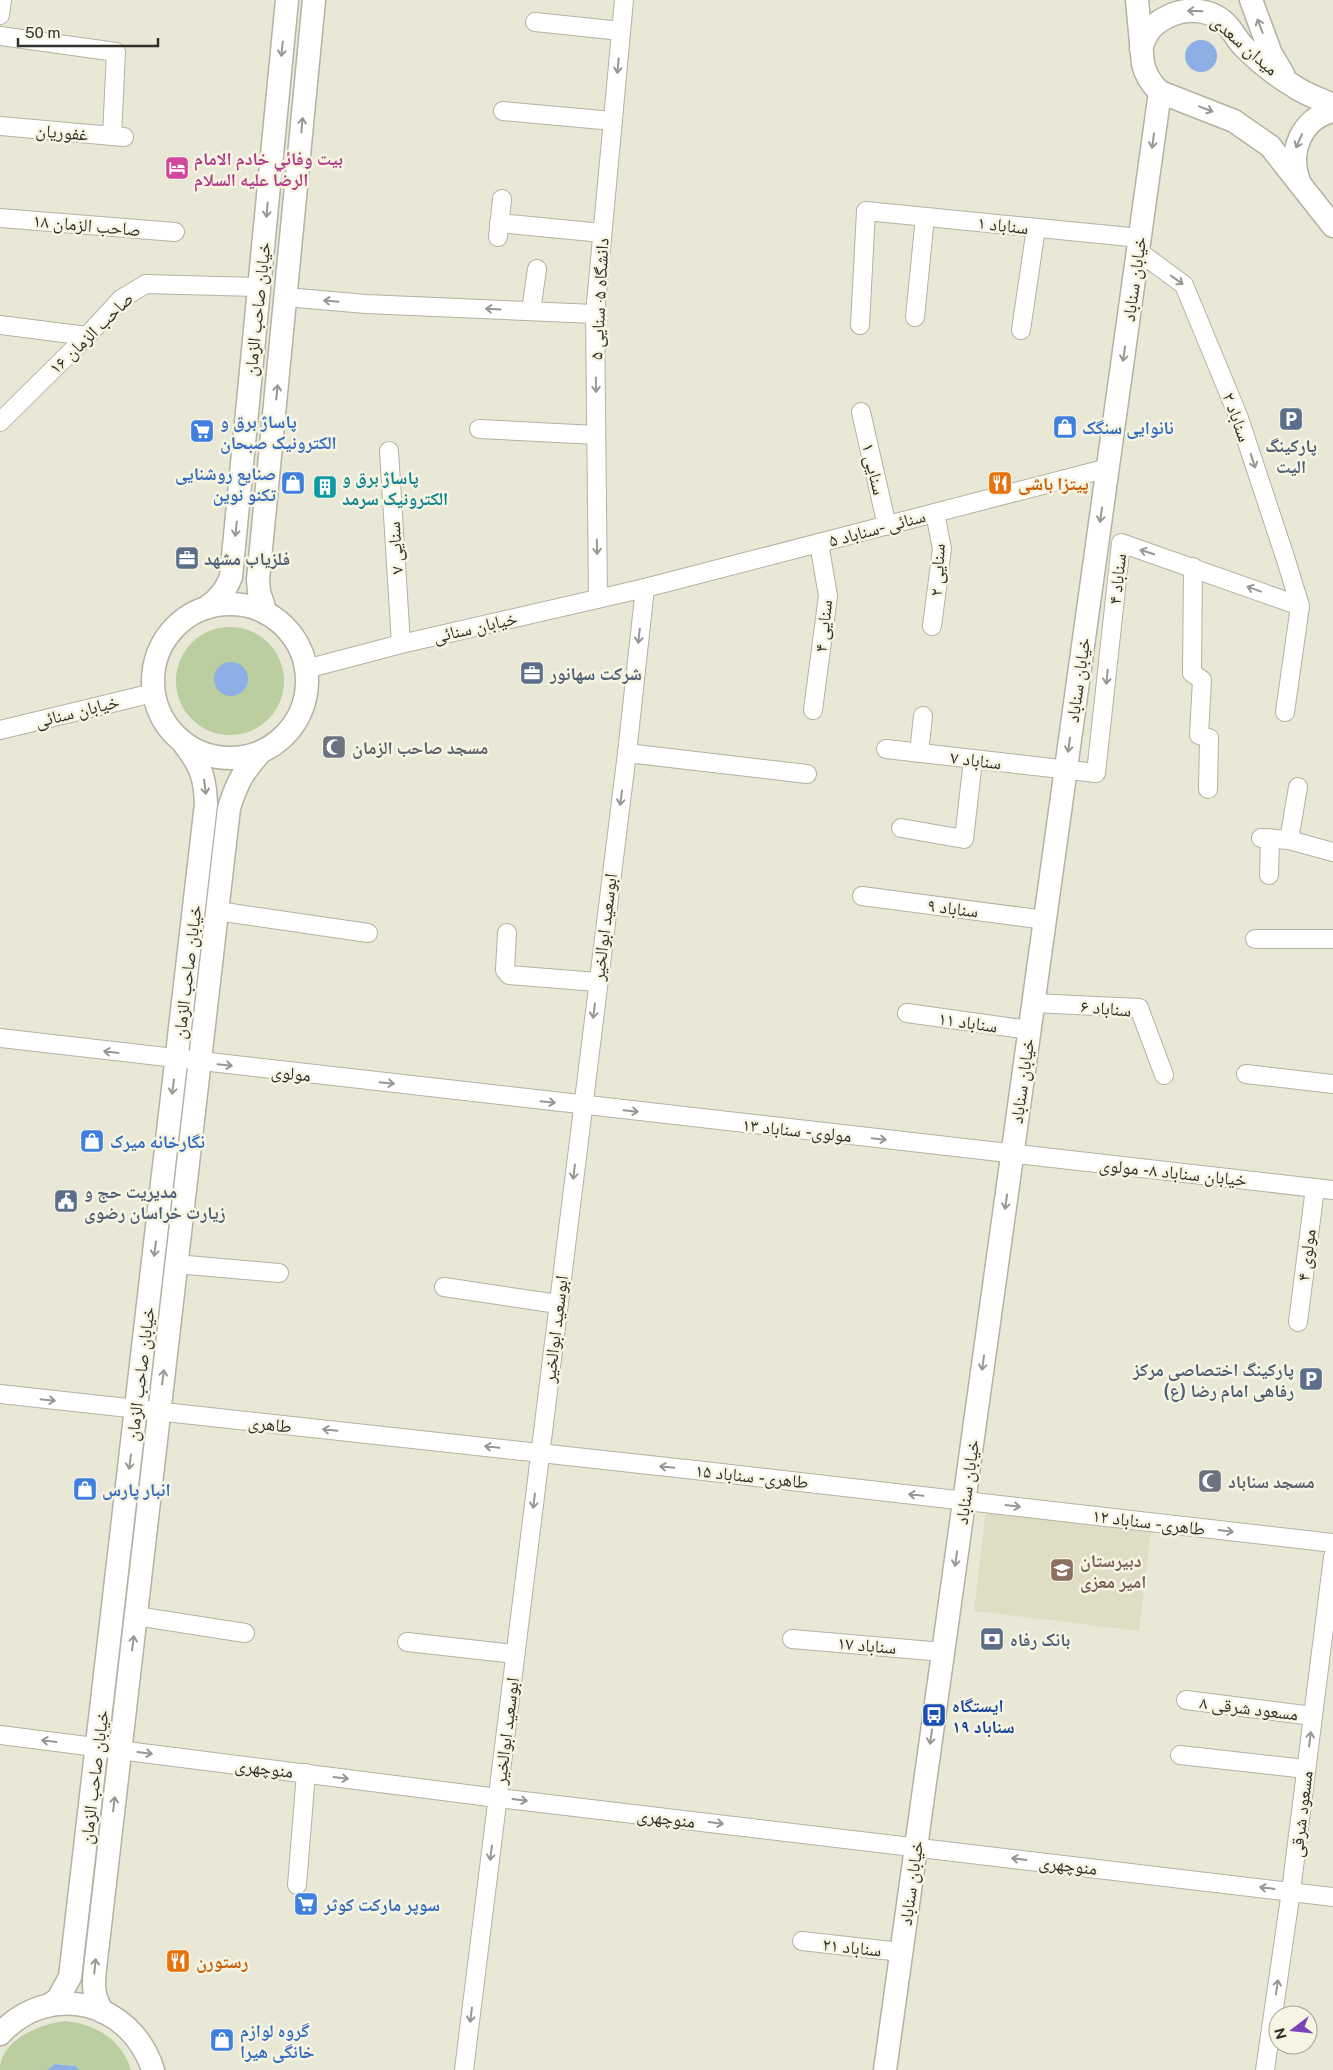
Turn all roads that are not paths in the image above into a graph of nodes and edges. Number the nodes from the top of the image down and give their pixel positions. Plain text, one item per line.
1 (2, 0) edge
2 (287, 0) edge
3 (314, 0) edge
4 (624, 0) edge
5 (1137, 0) edge
6 (1251, 0) edge
7 (0, 15) edge
8 (535, 22) dead end
9 (621, 31) junction
10 (0, 36) edge
11 (1141, 50) junction
12 (1287, 81) junction
13 (1160, 92) junction
14 (1333, 105) edge
15 (503, 111) dead end
16 (1333, 111) edge
17 (613, 121) junction
18 (0, 126) edge
19 (1301, 185) junction
20 (502, 199) dead end
21 (925, 217) junction
22 (0, 218) edge
23 (1333, 226) edge
24 (1036, 228) junction
25 (174, 232) dead end
26 (602, 233) junction
27 (1139, 245) junction
28 (537, 269) dead end
29 (260, 287) junction
30 (286, 297) junction
31 (531, 311) junction
32 (595, 314) junction
33 (915, 316) dead end
34 (860, 325) dead end
35 (0, 326) edge
36 (1021, 330) dead end
37 (87, 336) junction
38 (861, 412) dead end
39 (0, 422) edge
40 (479, 429) dead end
41 (596, 435) junction
42 (389, 451) dead end
43 (1108, 468) junction
44 (935, 513) junction
45 (887, 526) junction
46 (819, 544) junction
47 (1194, 567) junction
48 (645, 588) junction
49 (598, 599) junction
50 (1300, 606) junction
51 (206, 608) junction
52 (266, 613) junction
53 (932, 626) dead end
54 (401, 644) junction
55 (306, 669) junction
56 (153, 693) junction
57 (813, 710) dead end
58 (1285, 712) dead end
59 (923, 716) dead end
60 (0, 730) edge
61 (184, 744) junction
62 (886, 749) dead end
63 (261, 752) junction
64 (627, 753) junction
65 (919, 753) junction
66 (973, 760) junction
67 (1066, 770) junction
68 (806, 774) dead end
69 (1298, 787) dead end
70 (1208, 789) dead end
71 (901, 828) dead end
72 (1289, 840) junction
73 (1333, 852) edge
74 (1269, 875) dead end
75 (862, 896) dead end
76 (218, 911) junction
77 (1045, 920) junction
78 (368, 933) dead end
79 (507, 933) dead end
80 (1254, 939) dead end
81 (1333, 939) edge
82 (597, 982) junction
83 (1033, 1003) junction
84 (907, 1013) dead end
85 (1030, 1030) junction
86 (0, 1038) edge
87 (177, 1060) junction
88 (200, 1062) junction
89 (1246, 1074) dead end
90 (1164, 1075) dead end
91 (1333, 1084) edge
92 (582, 1106) junction
93 (1012, 1154) junction
94 (1315, 1188) junction
95 (1333, 1190) edge
96 (176, 1264) junction
97 (279, 1273) dead end
98 (444, 1287) dead end
99 (558, 1304) junction
100 (1298, 1322) dead end
101 (0, 1394) edge
102 (136, 1409) junction
103 (160, 1412) junction
104 (540, 1453) junction
105 (964, 1500) junction
106 (1333, 1543) edge
107 (1333, 1557) edge
108 (136, 1616) junction
109 (245, 1633) dead end
110 (792, 1639) dead end
111 (407, 1642) dead end
112 (943, 1652) junction
113 (515, 1654) junction
114 (1186, 1700) dead end
115 (1313, 1716) junction
116 (0, 1735) edge
117 (97, 1747) junction
118 (120, 1750) junction
119 (1180, 1754) dead end
120 (1306, 1769) junction
121 (306, 1773) junction
122 (498, 1798) junction
123 (916, 1847) junction
124 (297, 1885) dead end
125 (1290, 1891) junction
126 (1333, 1896) edge
127 (802, 1941) dead end
128 (901, 1952) junction
129 (51, 2004) junction
130 (103, 2012) junction
131 (0, 2034) edge
132 (153, 2070) edge
133 (464, 2070) edge
134 (885, 2070) edge
135 (1264, 2070) edge

1 - 7 street
2 -> 29 main road, خیابان صاحب الزمان
30 -> 3 main road
4 - 9 street, دانشگاه ۵- سنایی ۵
5 - 11 main road
12 -> 6 main road
8 - 9 street
9 -> 17 street, دانشگاه ۵- سنایی ۵
10 - 18 street, غفوریان
12 -> 11 main road, میدان سعدی
11 - 13 main road
12 - 14 main road, میدان سعدی
13 -> 19 main road
13 -> 27 main road, خیابان سناباد
15 - 17 street
16 -> 19 main road
17 - 26 street, دانشگاه ۵- سنایی ۵
19 - 23 main road
20 - 26 street
21 - 24 street, سناباد ۱
21 - 33 street
21 - 34 street, سناباد ۱
22 - 25 street, صاحب الزمان ۱۸
24 - 27 street, سناباد ۱
24 - 36 street
26 - 32 street, دانشگاه ۵- سنایی ۵
27 -> 43 main road, خیابان سناباد
27 -> 50 street, سناباد ۲
28 - 31 street
29 - 37 street, صاحب الزمان ۱۶
29 -> 51 main road, خیابان صاحب الزمان
31 -> 30 street
52 -> 30 main road
31 - 32 street
32 -> 41 street, دانشگاه ۵- سنایی ۵
35 - 37 street
37 - 39 street, صاحب الزمان ۱۶
38 - 45 street, سنایی ۱
40 - 41 street
41 -> 49 street, دانشگاه ۵- سنایی ۵
42 - 54 street, سنایی ۷
43 - 44 street, سنائی -سناباد ۵
43 -> 67 main road, خیابان سناباد
44 - 45 street, سنائی -سناباد ۵
44 - 53 street, سنایی ۲
45 - 46 street, سنائی -سناباد ۵
46 - 48 street, سنائی -سناباد ۵
46 - 57 street, سنایی ۴
50 -> 47 street, سناباد ۴
47 -> 67 street, سناباد ۴
47 - 70 street
48 - 49 street, خیابان سنائی
48 -> 64 street, ابوسعید ابوالخیر
49 - 54 street, خیابان سنائی
50 - 58 street
51 - 52 main road
51 - 56 main road
52 - 55 main road
54 - 55 street, خیابان سنائی
55 - 63 main road
56 - 60 street, خیابان سنائی
56 - 61 main road
59 - 65 street
61 - 63 main road
61 -> 87 main road, خیابان صاحب الزمان
62 - 65 street, سناباد ۷
63 - 76 main road, خیابان صاحب الزمان
64 - 68 street
64 -> 82 street, ابوسعید ابوالخیر
65 - 66 street, سناباد ۷
66 - 67 street, سناباد ۷
66 - 71 street
67 - 77 main road, خیابان سناباد
69 - 72 street
72 - 73 street
72 - 74 street
75 - 77 street, سناباد ۹
76 - 78 street
76 - 88 main road, خیابان صاحب الزمان
77 - 83 main road, خیابان سناباد
79 - 82 street
80 - 81 street
82 -> 92 street, ابوسعید ابوالخیر
83 - 85 main road, خیابان سناباد
83 - 90 street, سناباد ۶
84 - 85 street, سناباد ۱۱
85 - 93 main road, خیابان سناباد
87 -> 86 street, مولوی
87 - 88 street, مولوی
87 -> 102 main road, خیابان صاحب الزمان
88 -> 92 street, مولوی
88 - 96 main road, خیابان صاحب الزمان
89 - 91 street
92 -> 93 street, مولوی - سناباد ۱۳
92 -> 99 street, ابوسعید ابوالخیر
93 - 94 street, خیابان سناباد ۸ - مولوی
93 -> 105 main road, خیابان سناباد
94 - 95 street, خیابان سناباد ۸ - مولوی
94 - 100 street, مولوی ۴
96 - 97 street
103 -> 96 main road, خیابان صاحب الزمان
98 - 99 street
99 - 104 street, ابوسعید ابوالخیر
101 -> 102 street, طاهری
102 - 103 street, طاهری
102 -> 117 main road, خیابان صاحب الزمان
104 -> 103 street, طاهری
103 - 108 main road, خیابان صاحب الزمان
105 -> 104 street, طاهری - سناباد ۱۵
104 -> 113 street, ابوسعید ابوالخیر
105 -> 106 street, طاهری - سناباد ۱۲
105 -> 112 main road, خیابان سناباد
107 - 115 street, مسعود شرقی
108 - 109 street
118 -> 108 main road, خیابان صاحب الزمان
110 - 112 street, سناباد ۱۷
111 - 113 street
112 -> 123 main road, خیابان سناباد
113 - 122 street, ابوسعید ابوالخیر
114 - 115 street, مسعود شرقی ۸
120 -> 115 street, مسعود شرقی
117 -> 116 street, منوچهری
117 - 118 street, منوچهری
117 - 129 main road, خیابان صاحب الزمان
118 -> 121 street, منوچهری
130 -> 118 main road, خیابان صاحب الزمان
119 - 120 street
120 - 125 street, مسعود شرقی
121 -> 122 street, منوچهری
121 - 124 street
122 -> 123 street, منوچهری
122 -> 133 street, ابوسعید ابوالخیر
125 -> 123 street, منوچهری
123 - 128 main road, خیابان سناباد
125 - 126 street, منوچهری
135 -> 125 street, مسعود شرقی
127 - 128 street, سناباد ۲۱
128 - 134 main road, خیابان سناباد
129 - 130 main road
129 - 131 main road
130 - 132 main road

